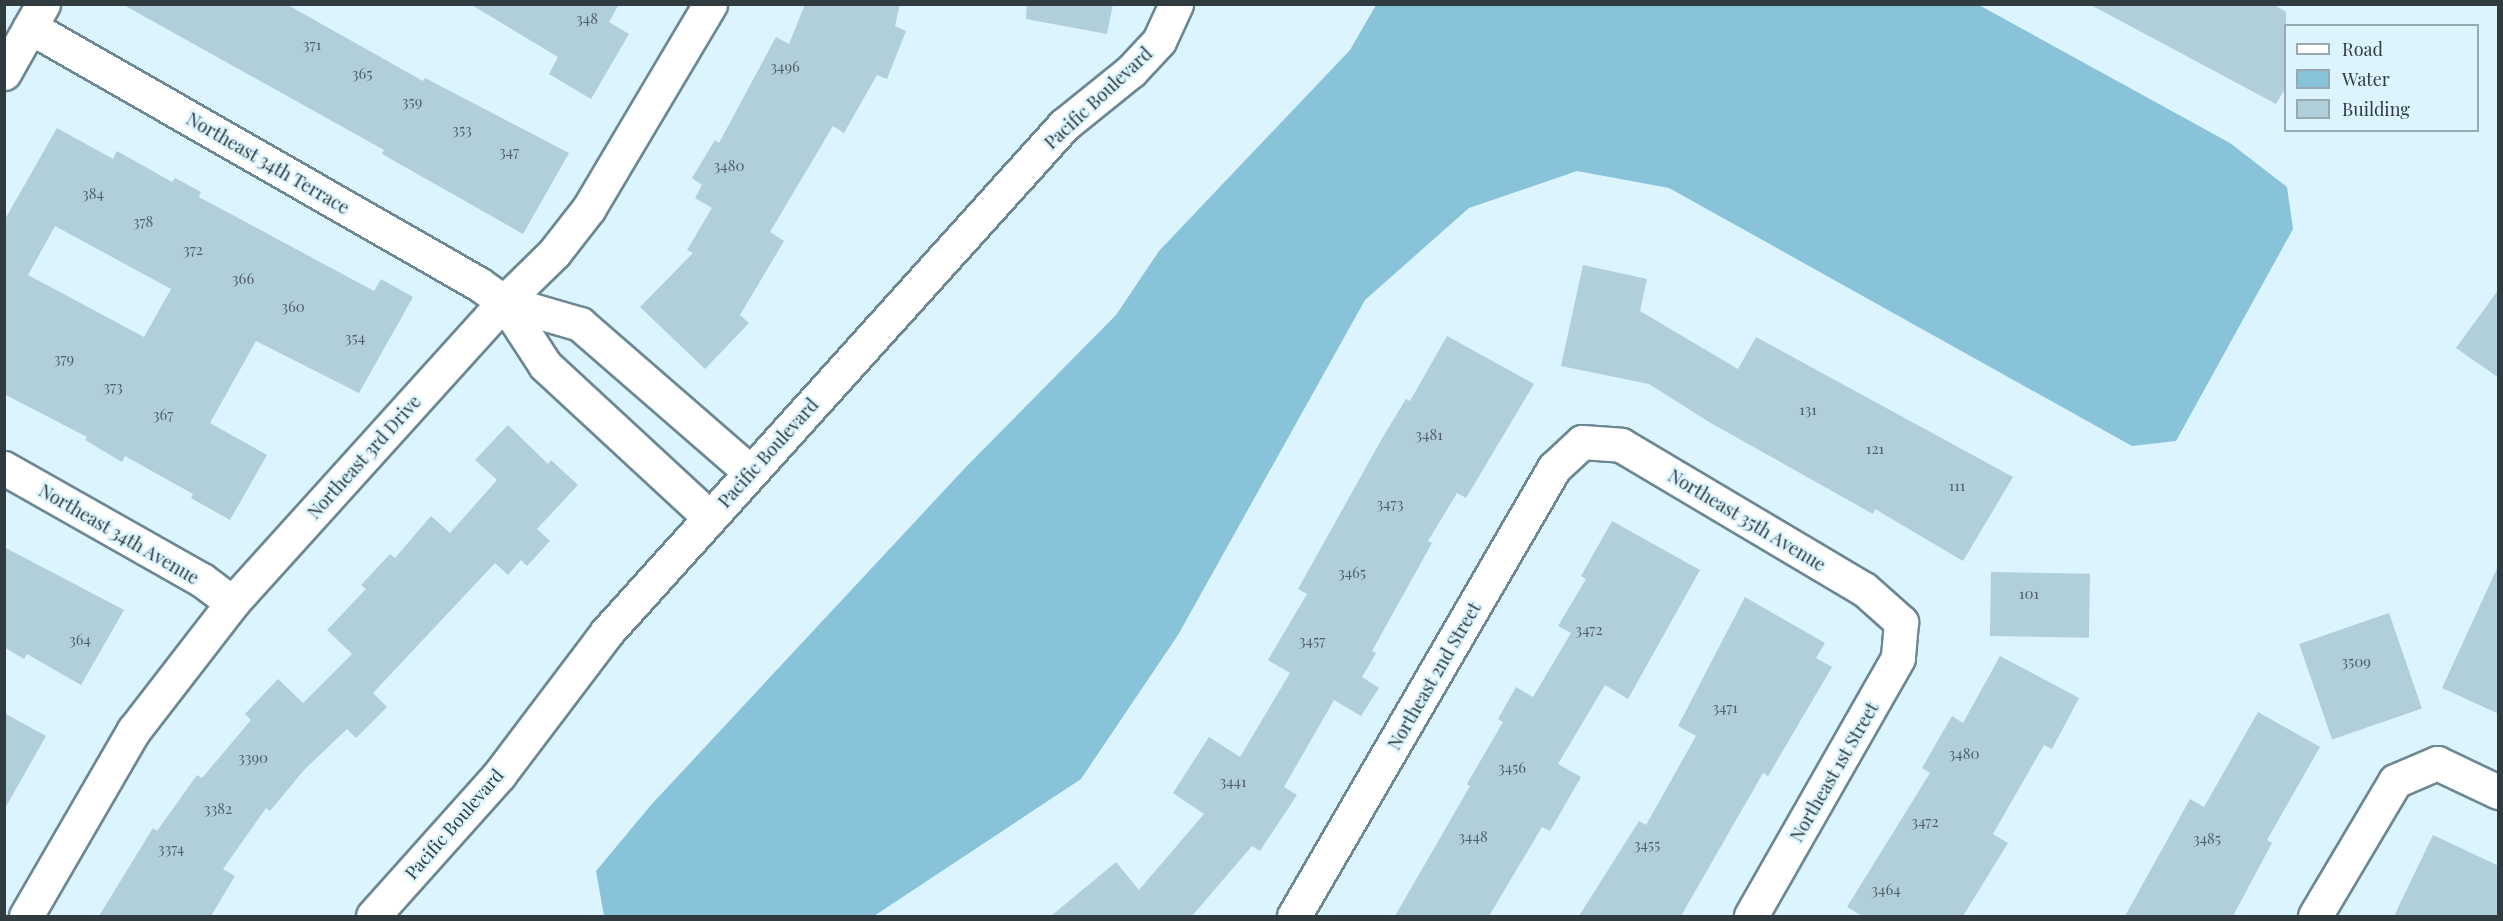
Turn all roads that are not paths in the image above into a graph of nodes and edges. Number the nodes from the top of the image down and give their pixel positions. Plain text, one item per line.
1 (710, 4) edge
2 (1176, 4) edge
3 (36, 16) edge
4 (4, 73) edge
5 (504, 302) junction
6 (1582, 442) joint
7 (4, 468) edge
8 (750, 472) junction
9 (709, 517) junction
10 (232, 603) junction
11 (1901, 622) joint
12 (2499, 792) edge
13 (1294, 915) edge
14 (26, 916) edge
15 (373, 916) edge
16 (1751, 916) edge
17 (2315, 916) edge

1 - 5 street, Northeast 3rd Drive
2 - 8 street, Pacific Boulevard
3 - 4 street
3 - 5 street, Northeast 34th Terrace
5 - 8 street, Northeast 34th Terrace
5 - 9 street, Northeast 34th Terrace
5 - 10 street, Northeast 3rd Drive
6 - 11 street, Northeast 35th Avenue
6 - 13 street, Northeast 2nd Street
7 - 10 street, Northeast 34th Avenue
8 - 9 street, Pacific Boulevard
9 - 15 street, Pacific Boulevard
10 - 14 street, Northeast 3rd Drive
11 - 16 street, Northeast 1st Street
12 - 17 street

